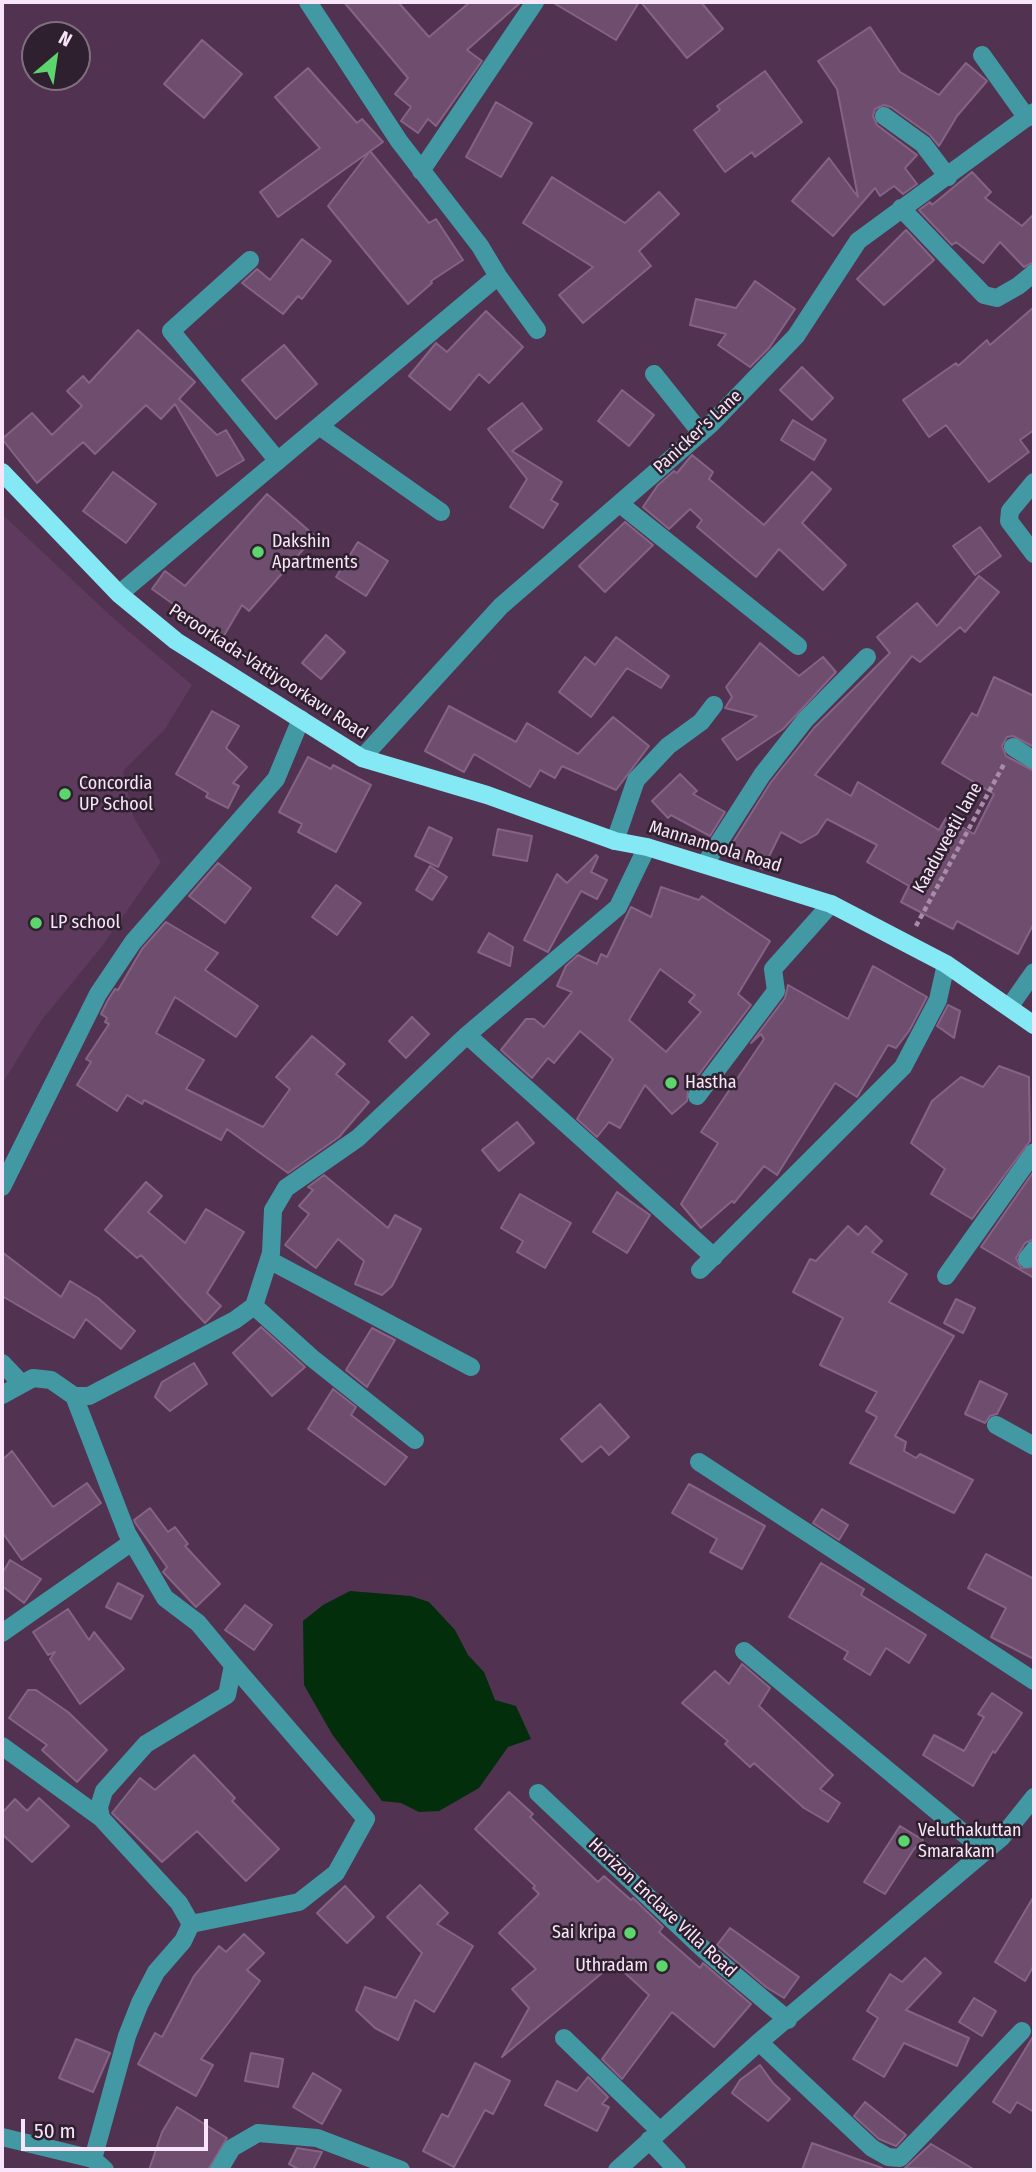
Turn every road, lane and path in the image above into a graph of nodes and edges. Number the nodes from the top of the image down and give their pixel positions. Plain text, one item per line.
1 (308, 2) edge
2 (535, 2) edge
3 (982, 55) dead end
4 (1031, 115) edge
5 (884, 116) dead end
6 (421, 171) junction
7 (948, 177) junction
8 (901, 208) junction
9 (250, 260) dead end
10 (1034, 273) edge
11 (498, 275) junction
12 (537, 331) dead end
13 (654, 374) dead end
14 (319, 426) junction
15 (701, 433) junction
16 (278, 461) junction
17 (2, 472) edge
18 (1034, 482) edge
19 (620, 504) junction
20 (441, 512) dead end
21 (1034, 554) edge
22 (119, 594) junction
23 (798, 646) dead end
24 (867, 657) dead end
25 (714, 705) dead end
26 (301, 719) junction
27 (1013, 747) joint
28 (362, 758) junction
29 (1034, 760) edge
30 (615, 841) junction
31 (647, 846) junction
32 (705, 864) junction
33 (831, 904) junction
34 (907, 942) junction
35 (946, 964) junction
36 (1034, 972) edge
37 (1010, 1006) junction
38 (1034, 1025) edge
39 (467, 1035) junction
40 (697, 1096) dead end
41 (1034, 1152) edge
42 (2, 1187) edge
43 (714, 1257) junction
44 (269, 1260) junction
45 (700, 1270) dead end
46 (946, 1276) dead end
47 (254, 1306) junction
48 (2, 1363) edge
49 (471, 1367) dead end
50 (20, 1382) junction
51 (2, 1395) edge
52 (74, 1396) junction
53 (996, 1425) dead end
54 (415, 1440) dead end
55 (1034, 1446) edge
56 (699, 1462) dead end
57 (132, 1542) junction
58 (2, 1633) edge
59 (744, 1651) dead end
60 (233, 1665) junction
61 (1034, 1681) edge
62 (2, 1746) edge
63 (538, 1793) dead end
64 (1034, 1797) edge
65 (101, 1818) junction
66 (985, 1851) junction
67 (191, 1924) junction
68 (788, 2020) junction
69 (1022, 2031) dead end
70 (564, 2038) dead end
71 (759, 2042) junction
72 (654, 2135) junction
73 (2, 2137) edge
74 (99, 2164) edge
75 (219, 2170) edge
76 (401, 2170) edge
77 (617, 2170) edge
78 (677, 2170) edge

1 - 6 street
2 - 6 street
3 - 4 street
4 - 7 street, Panicker's Lane
5 - 7 street
6 - 11 street
7 - 8 street, Panicker's Lane
8 - 10 street
8 - 15 street, Panicker's Lane
9 - 16 street
11 - 12 street
11 - 14 street
13 - 15 street
14 - 16 street
14 - 20 street
15 - 19 street, Panicker's Lane
16 - 22 street
17 - 22 main road, Peroorkada-Vattiyoorkavu Road
18 - 21 street
19 - 23 street
19 - 28 street, Panicker's Lane
22 - 26 main road, Peroorkada-Vattiyoorkavu Road
24 - 32 street
25 - 30 street
26 - 28 main road, Peroorkada-Vattiyoorkavu Road
26 - 42 street
27 - 29 street
27 - 34 path, Kaaduveetil lane
28 - 30 main road, Mannamoola Road
30 - 31 main road, Mannamoola Road
31 - 32 main road, Mannamoola Road
31 - 39 street
32 - 33 main road, Mannamoola Road
33 - 34 main road, Mannamoola Road
33 - 40 street
34 - 35 main road, Mannamoola Road
35 - 37 main road, Mannamoola Road
35 - 43 street
36 - 37 street
37 - 38 main road, Mannamoola Road
39 - 43 street
39 - 44 street
41 - 46 street
43 - 45 street
44 - 47 street
44 - 49 street
47 - 52 street
47 - 54 street
48 - 50 street
50 - 51 street
50 - 52 street
52 - 57 street
53 - 55 street
56 - 61 street
57 - 58 street
57 - 60 street
59 - 66 street
60 - 65 street
60 - 67 street
62 - 65 street
63 - 68 street, Horizon Enclave Villa Road
64 - 66 street
65 - 67 street
66 - 68 street
67 - 74 street
68 - 71 street
69 - 71 street
70 - 72 street
71 - 72 street
72 - 77 street
72 - 78 street
73 - 74 street
75 - 76 street

